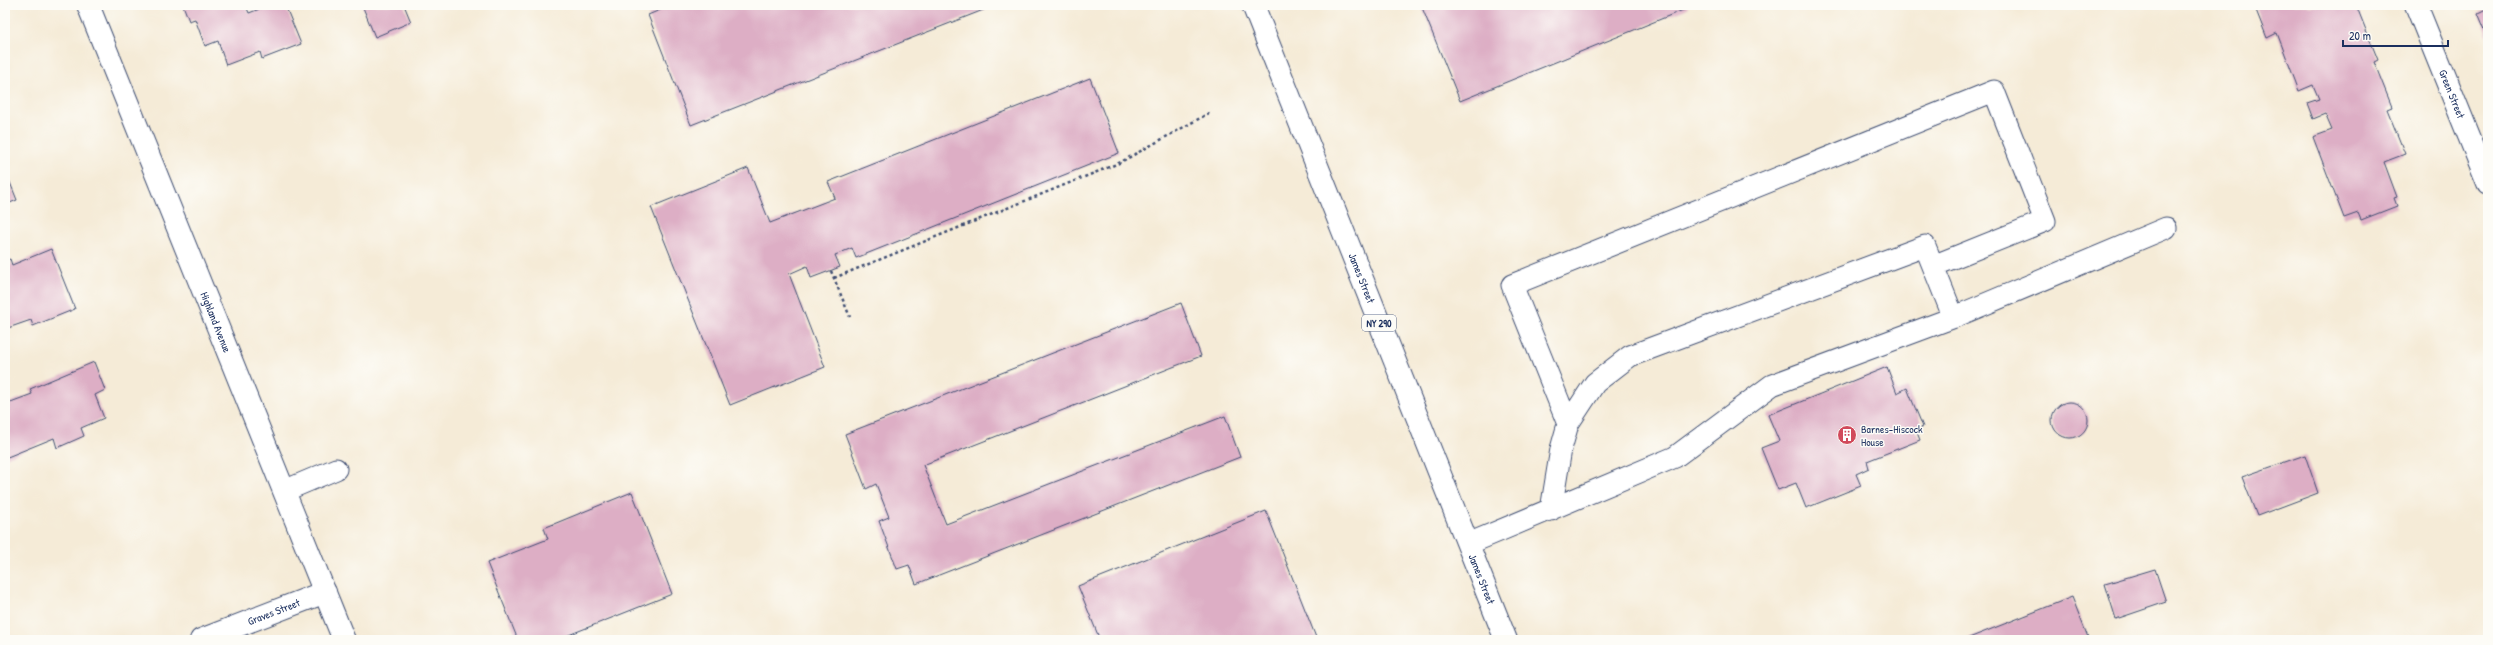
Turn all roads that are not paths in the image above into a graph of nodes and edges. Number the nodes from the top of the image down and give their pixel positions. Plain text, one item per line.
1 (88, 5) edge
2 (1252, 5) edge
3 (2416, 5) edge
4 (2487, 177) edge
5 (2166, 228) dead end
6 (1933, 266) junction
7 (1953, 316) junction
8 (1568, 424) junction
9 (336, 469) dead end
10 (284, 491) junction
11 (1551, 510) junction
12 (1468, 544) junction
13 (325, 592) junction
14 (201, 640) edge
15 (344, 640) edge
16 (1506, 640) edge

1 - 10 street, Highland Avenue
2 - 12 street, James Street / NY 290
3 - 4 street, Green Street
5 - 7 lane
6 - 7 lane
6 - 8 lane
6 - 8 lane
7 - 11 lane
8 - 11 lane
9 - 10 lane
10 - 13 street, Highland Avenue
11 - 12 lane
12 - 16 street, James Street / NY 290
13 - 14 street, Graves Street
13 - 15 street, Highland Avenue

